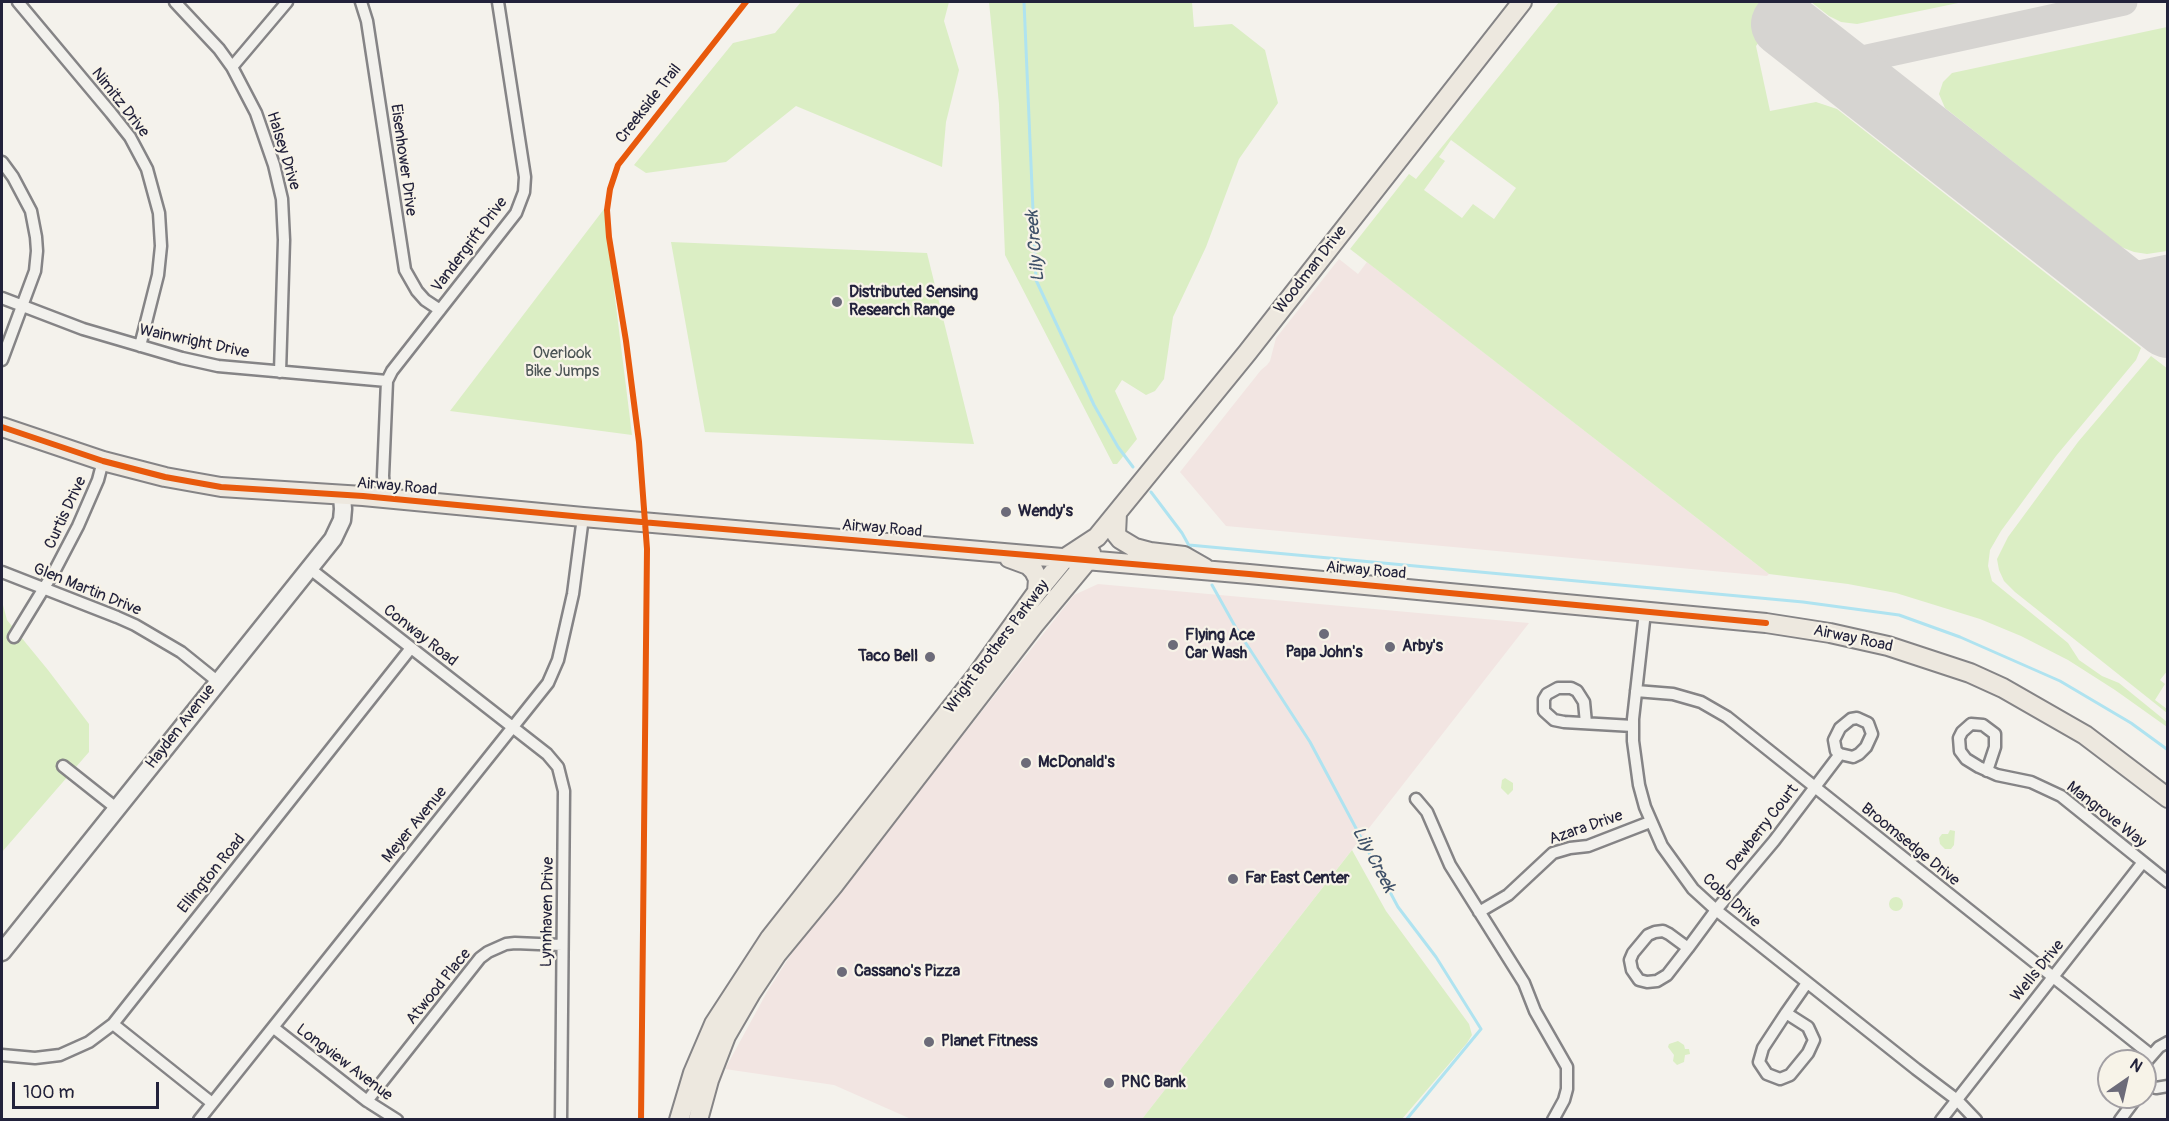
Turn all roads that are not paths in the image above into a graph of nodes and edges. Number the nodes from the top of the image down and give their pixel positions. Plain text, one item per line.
1 (18, 2) edge
2 (175, 2) edge
3 (287, 2) edge
4 (361, 2) edge
5 (498, 2) edge
6 (1522, 2) edge
7 (232, 67) junction
8 (2, 162) edge
9 (2, 298) edge
10 (23, 307) junction
11 (440, 310) junction
12 (140, 346) junction
13 (2, 360) edge
14 (280, 372) junction
15 (387, 381) junction
16 (2, 427) edge
17 (103, 461) junction
18 (342, 496) junction
19 (385, 499) junction
20 (1117, 513) junction
21 (583, 517) junction
22 (1097, 537) joint
23 (996, 552) junction
24 (1075, 559) junction
25 (309, 568) junction
26 (1209, 571) junction
27 (2, 572) edge
28 (44, 589) junction
29 (1037, 592) junction
30 (1645, 612) junction
31 (14, 637) dead end
32 (411, 648) junction
33 (217, 681) junction
34 (1636, 691) junction
35 (1586, 723) dead end
36 (1633, 726) junction
37 (512, 727) junction
38 (1840, 754) dead end
39 (63, 765) dead end
40 (1987, 771) junction
41 (1815, 786) junction
42 (2168, 798) edge
43 (1416, 799) dead end
44 (116, 808) junction
45 (1650, 822) junction
46 (2143, 862) junction
47 (2168, 882) edge
48 (1716, 910) junction
49 (1479, 912) junction
50 (562, 945) junction
51 (1688, 948) junction
52 (2, 952) edge
53 (2053, 977) junction
54 (1807, 983) junction
55 (1786, 1013) junction
56 (113, 1024) junction
57 (274, 1028) junction
58 (2136, 1049) edge
59 (2, 1055) edge
60 (1957, 1100) junction
61 (367, 1101) junction
62 (212, 1103) junction
63 (199, 1119) edge
64 (397, 1119) edge
65 (561, 1119) edge
66 (679, 1119) edge
67 (698, 1119) edge
68 (1553, 1119) edge
69 (1941, 1119) edge
70 (1976, 1119) edge

1 - 12 street, Nimitz Drive
2 - 7 street, Halsey Drive
3 - 7 street
4 - 11 street, Eisenhower Drive
5 - 11 street, Vandergrift Drive
6 - 20 main road, Woodman Drive
7 - 14 street, Halsey Drive
8 - 10 street
9 - 10 street, Wainwright Drive
10 - 12 street, Wainwright Drive
10 - 13 street
11 - 15 street, Vandergrift Drive
12 - 14 street, Wainwright Drive
14 - 15 street, Wainwright Drive
15 - 19 street
16 - 17 main road, Airway Road
17 - 18 main road, Airway Road
17 - 28 street, Curtis Drive
18 - 19 main road, Airway Road
18 - 25 street, Hayden Avenue
19 - 21 main road, Airway Road
20 - 22 main road, Woodman Drive
20 - 26 main road
21 - 23 main road, Airway Road
21 - 37 street, Meyer Avenue
22 - 24 main road, Wright Brothers Parkway
23 - 24 main road, Airway Road
23 - 29 main road
24 - 26 main road, Airway Road
24 - 29 main road, Wright Brothers Parkway
24 - 67 main road, Wright Brothers Parkway
25 - 32 street, Conway Road
25 - 33 street, Hayden Avenue
26 - 30 main road, Airway Road
27 - 28 street, Glen Martin Drive
28 - 31 street, Curtis Drive
28 - 33 street, Glen Martin Drive
29 - 66 main road, Wright Brothers Parkway
30 - 34 street, Cobb Drive
30 - 42 main road, Airway Road
32 - 37 street, Conway Road
32 - 56 street, Ellington Road
33 - 44 street, Hayden Avenue
34 - 36 street, Cobb Drive
34 - 41 street, Broomsedge Drive
35 - 36 street
36 - 45 street, Cobb Drive
37 - 50 street, Lynnhaven Drive
37 - 57 street, Meyer Avenue
38 - 41 street, Dewberry Court
39 - 44 street
40 - 40 street, Mangrove Way
40 - 46 street, Mangrove Way
41 - 48 street, Dewberry Court
41 - 53 street, Broomsedge Drive
43 - 49 street
44 - 52 street, Hayden Avenue
45 - 48 street, Cobb Drive
45 - 49 street, Azara Drive
46 - 47 street, Mangrove Way
46 - 53 street, Wells Drive
48 - 51 street, Dewberry Court
48 - 54 street, Cobb Drive
49 - 68 street
50 - 61 street, Atwood Place
50 - 65 street, Lynnhaven Drive
51 - 51 street, Dewberry Court
53 - 58 street, Broomsedge Drive
53 - 60 street, Wells Drive
54 - 55 street
54 - 60 street, Cobb Drive
55 - 55 street
56 - 59 street, Ellington Road
56 - 62 street
57 - 61 street, Longview Avenue
57 - 62 street, Meyer Avenue
60 - 69 street, Wells Drive
60 - 70 street, Cobb Drive
61 - 64 street, Longview Avenue
62 - 63 street, Meyer Avenue

